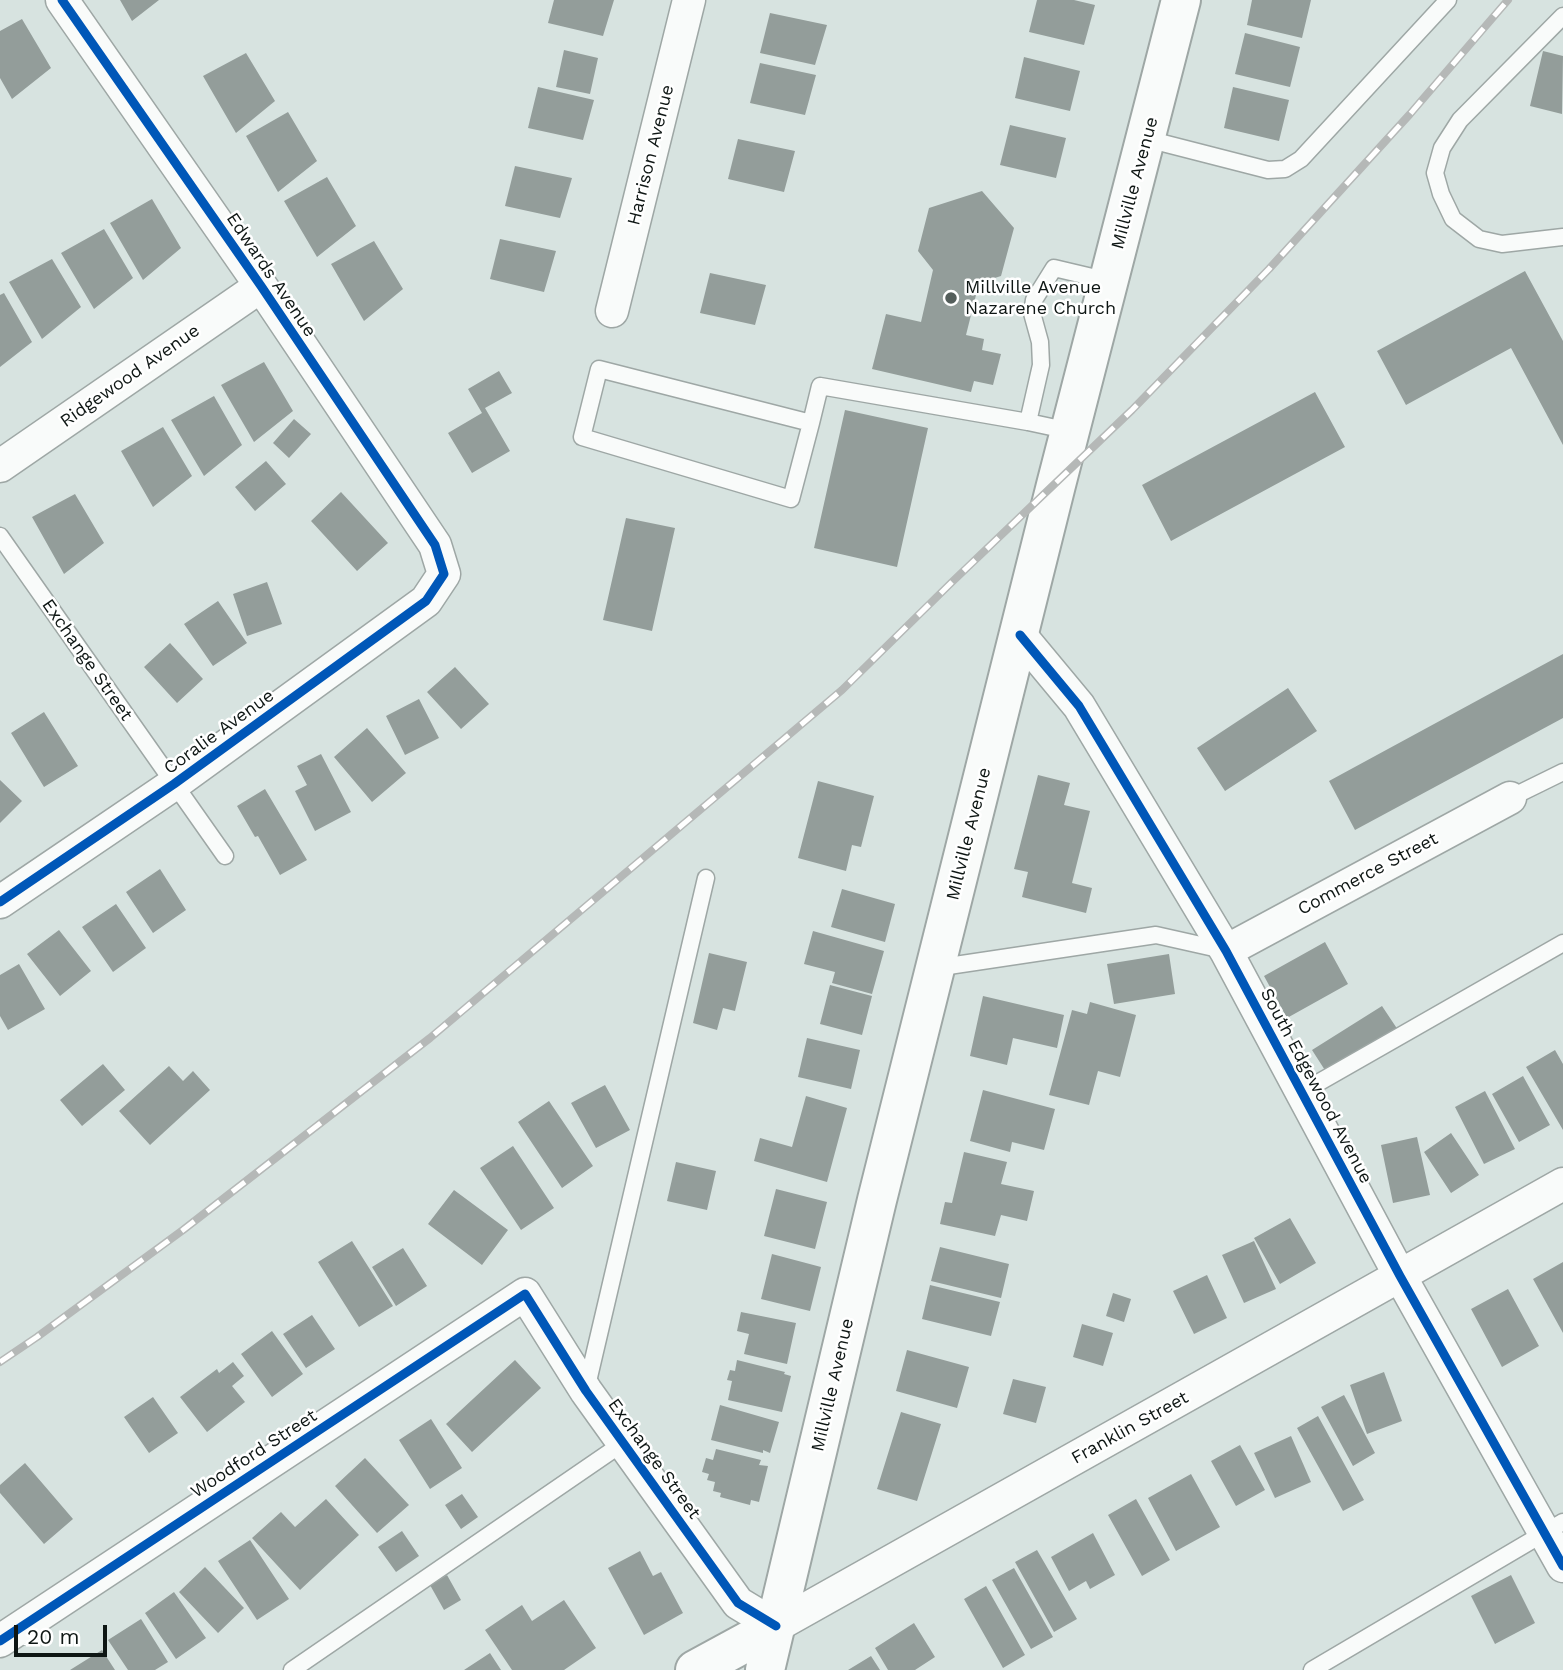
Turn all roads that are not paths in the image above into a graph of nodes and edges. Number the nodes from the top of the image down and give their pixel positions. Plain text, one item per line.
1 (62, 0) edge
2 (689, 0) edge
3 (1181, 0) edge
4 (1448, 0) edge
5 (1563, 16) edge
6 (1147, 139) junction
7 (1563, 237) edge
8 (1109, 281) junction
9 (261, 286) junction
10 (612, 311) dead end
11 (1028, 422) junction
12 (811, 423) junction
13 (1070, 431) junction
14 (0, 466) edge
15 (0, 536) edge
16 (444, 574) joint
17 (1020, 635) junction
18 (1563, 772) edge
19 (174, 784) junction
20 (1510, 797) joint
21 (225, 856) dead end
22 (706, 878) dead end
23 (0, 902) edge
24 (1563, 943) edge
25 (1226, 951) junction
26 (936, 968) junction
27 (1302, 1093) junction
28 (1563, 1184) edge
29 (1400, 1276) junction
30 (525, 1294) joint
31 (586, 1391) junction
32 (623, 1443) junction
33 (1554, 1527) edge
34 (1563, 1566) edge
35 (776, 1626) junction
36 (0, 1641) edge
37 (292, 1670) edge
38 (695, 1670) edge
39 (765, 1670) edge
40 (1312, 1670) edge

1 - 9 street, Edwards Avenue
2 - 10 street, Harrison Avenue
3 - 6 main road, Millville Avenue
4 - 6 lane
5 - 7 lane
6 - 8 main road, Millville Avenue
8 - 11 lane
8 - 13 main road, Millville Avenue
9 - 14 street, Ridgewood Avenue
9 - 16 street, Edwards Avenue
11 - 12 lane
11 - 13 lane
12 - 12 lane
13 - 17 main road, Millville Avenue
15 - 19 lane, Exchange Street
16 - 19 street, Coralie Avenue
17 - 25 street, South Edgewood Avenue
17 - 26 main road, Millville Avenue
18 - 20 lane
19 - 21 lane, Exchange Street
19 - 23 street, Coralie Avenue
20 - 25 street, Commerce Street
22 - 31 lane
24 - 27 lane
25 - 26 lane
25 - 27 street, South Edgewood Avenue
26 - 35 main road, Millville Avenue
27 - 29 street, South Edgewood Avenue
28 - 29 street, Franklin Street
29 - 33 street, South Edgewood Avenue
29 - 35 street, Franklin Street
30 - 31 street, Exchange Street
30 - 36 street, Woodford Street
31 - 32 street, Exchange Street
32 - 35 street, Exchange Street
32 - 37 lane
33 - 34 street, South Edgewood Avenue
33 - 40 lane
35 - 38 main road, Franklin Street
35 - 39 main road, Millville Avenue

